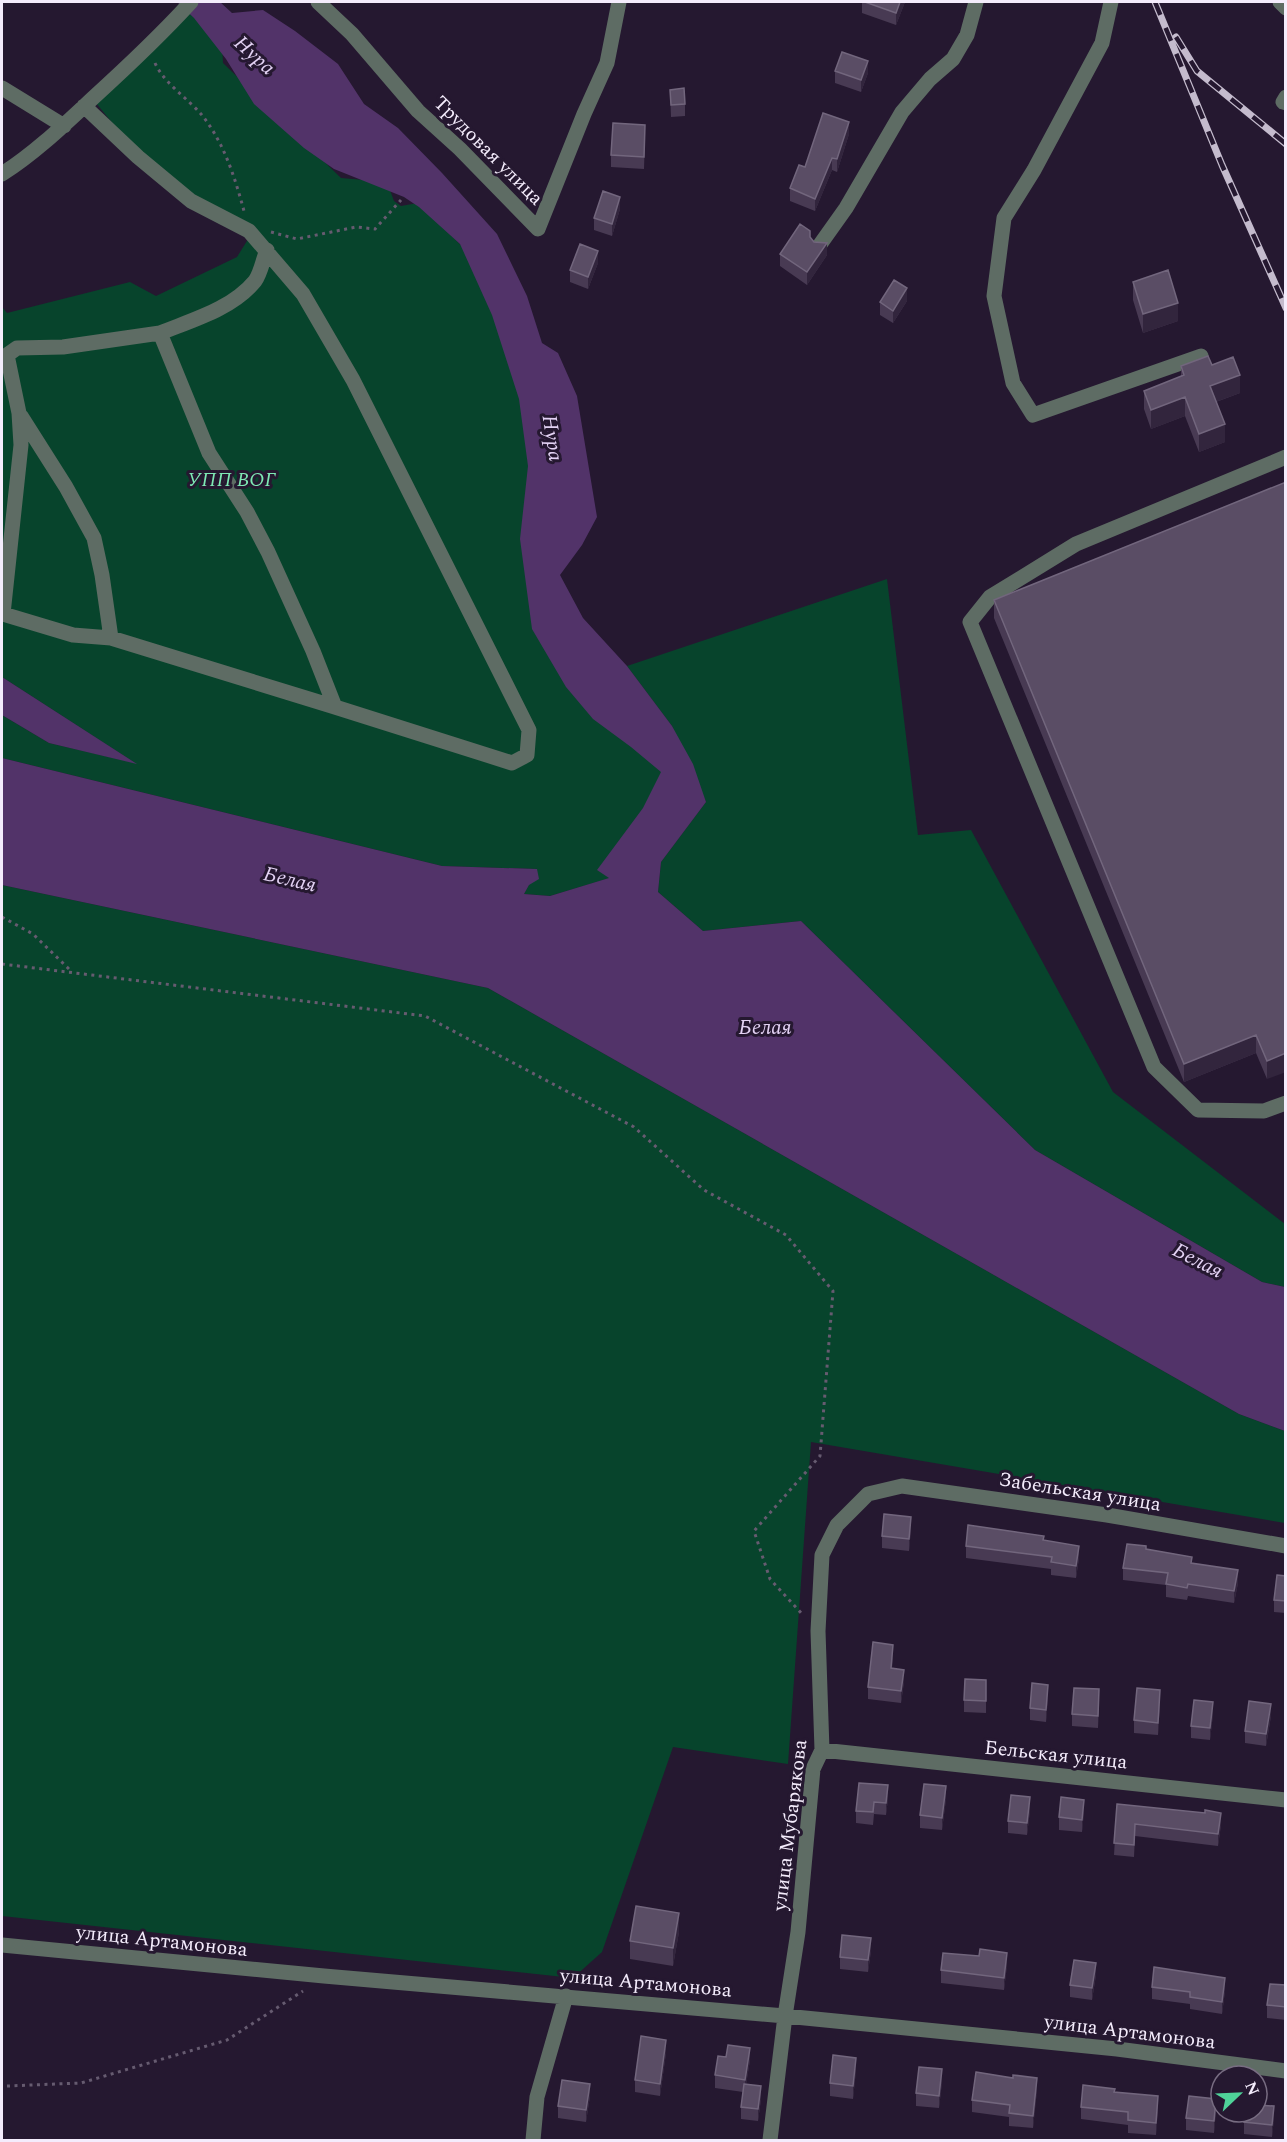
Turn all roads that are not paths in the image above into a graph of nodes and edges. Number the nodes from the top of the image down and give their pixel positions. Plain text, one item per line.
1 (191, 2) edge
2 (318, 2) edge
3 (620, 2) edge
4 (976, 2) edge
5 (1111, 2) edge
6 (1280, 2) edge
7 (1286, 8) edge
8 (2, 88) edge
9 (1286, 97) edge
10 (1286, 103) edge
11 (84, 106) junction
12 (64, 126) junction
13 (2, 174) edge
14 (819, 246) edge
15 (267, 250) junction
16 (160, 333) junction
17 (1201, 356) edge
18 (19, 413) junction
19 (1286, 457) edge
20 (2, 613) edge
21 (111, 638) junction
22 (335, 707) junction
23 (1286, 1103) edge
24 (868, 1494) joint
25 (1286, 1546) edge
26 (822, 1750) junction
27 (1286, 1800) edge
28 (2, 1945) edge
29 (566, 1996) junction
30 (785, 2016) junction
31 (1286, 2071) edge
32 (533, 2140) edge
33 (770, 2140) edge

1 - 11 street
2 - 3 street, Трудовая улица
4 - 14 street
5 - 17 street
6 - 7 street
8 - 12 street
9 - 10 street
11 - 12 street
11 - 15 street
12 - 13 street
15 - 16 street
15 - 22 street
16 - 18 street
16 - 22 street
18 - 20 street
18 - 21 street
19 - 23 street
20 - 21 street
21 - 22 street
24 - 25 street, Забельская улица
24 - 26 street, улица Мубарякова
26 - 27 street, Бельская улица
26 - 30 street, улица Мубарякова
28 - 29 street, улица Артамонова
29 - 30 street, улица Артамонова
29 - 32 street
30 - 31 street, улица Артамонова
30 - 33 street, улица Мубарякова

